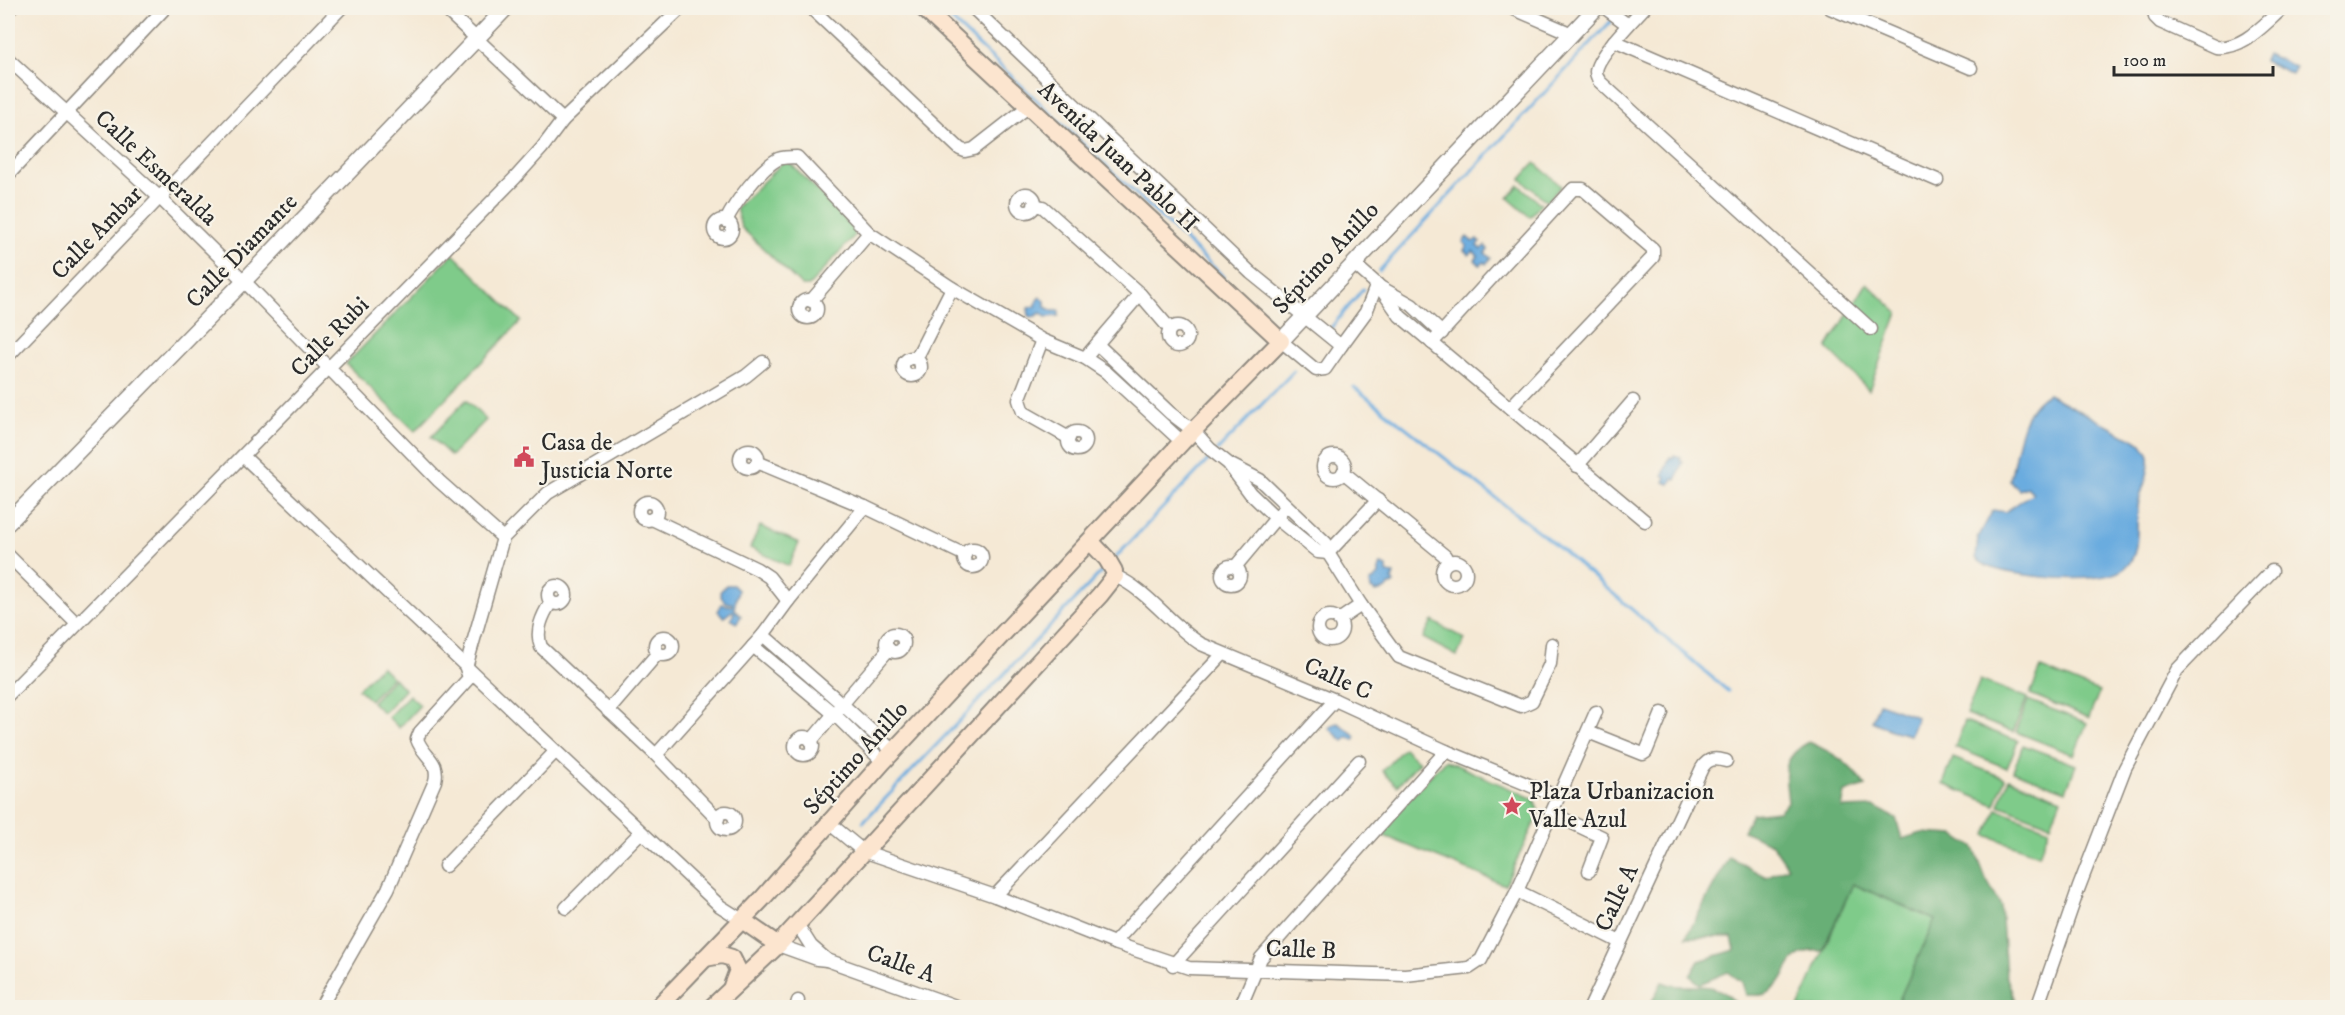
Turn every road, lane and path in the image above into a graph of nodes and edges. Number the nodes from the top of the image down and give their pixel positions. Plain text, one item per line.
1 (11, 8) edge
2 (165, 8) edge
3 (341, 8) edge
4 (444, 8) edge
5 (506, 8) edge
6 (681, 8) edge
7 (811, 8) edge
8 (923, 8) edge
9 (973, 8) edge
10 (1512, 8) edge
11 (1644, 8) edge
12 (1830, 8) edge
13 (2154, 8) edge
14 (2283, 8) edge
15 (8, 11) edge
16 (1607, 11) edge
17 (1628, 25) junction
18 (1572, 34) junction
19 (478, 37) junction
20 (1614, 41) junction
21 (8, 59) edge
22 (1971, 68) dead end
23 (1029, 106) junction
24 (65, 112) junction
25 (563, 120) junction
26 (8, 175) edge
27 (1937, 180) dead end
28 (159, 198) junction
29 (1034, 205) dead end
30 (726, 221) dead end
31 (869, 233) junction
32 (1354, 264) junction
33 (244, 281) junction
34 (1378, 285) junction
35 (952, 288) junction
36 (1140, 294) junction
37 (811, 301) dead end
38 (1304, 318) junction
39 (1170, 329) dead end
40 (1870, 329) dead end
41 (1442, 333) junction
42 (1042, 340) junction
43 (1281, 341) junction
44 (1432, 343) junction
45 (1098, 345) junction
46 (1341, 346) junction
47 (8, 356) edge
48 (1085, 358) junction
49 (916, 359) dead end
50 (763, 362) dead end
51 (328, 370) junction
52 (1633, 401) dead end
53 (1510, 408) junction
54 (1188, 437) junction
55 (1069, 438) dead end
56 (243, 456) junction
57 (757, 462) dead end
58 (1226, 462) junction
59 (1577, 466) junction
60 (1343, 472) dead end
61 (1378, 501) junction
62 (1288, 505) junction
63 (865, 507) junction
64 (1276, 518) junction
65 (652, 519) dead end
66 (1645, 521) dead end
67 (8, 523) edge
68 (503, 538) junction
69 (1091, 542) junction
70 (1328, 553) junction
71 (8, 555) edge
72 (965, 555) dead end
73 (1448, 562) dead end
74 (1235, 567) dead end
75 (1112, 568) junction
76 (2272, 571) dead end
77 (788, 601) junction
78 (551, 602) dead end
79 (1361, 605) junction
80 (1340, 620) dead end
81 (78, 624) junction
82 (763, 635) junction
83 (1552, 644) dead end
84 (753, 646) junction
85 (889, 649) dead end
86 (658, 653) dead end
87 (1223, 654) junction
88 (466, 668) junction
89 (8, 695) edge
90 (1335, 700) junction
91 (842, 704) junction
92 (608, 711) junction
93 (1596, 712) dead end
94 (1662, 713) dead end
95 (834, 714) junction
96 (1588, 732) junction
97 (811, 741) dead end
98 (1446, 751) junction
99 (555, 752) junction
100 (656, 755) junction
101 (888, 757) junction
102 (1359, 761) dead end
103 (1726, 761) dead end
104 (1558, 797) junction
105 (1551, 813) junction
106 (718, 819) dead end
107 (829, 823) junction
108 (641, 831) junction
109 (863, 851) junction
110 (445, 866) dead end
111 (1589, 871) dead end
112 (1517, 891) junction
113 (995, 896) junction
114 (566, 908) dead end
115 (742, 920) junction
116 (797, 924) junction
117 (1620, 942) junction
118 (1114, 943) junction
119 (778, 945) junction
120 (705, 958) junction
121 (827, 960) junction
122 (1173, 965) junction
123 (1256, 969) junction
124 (731, 986) junction
125 (320, 1008) edge
126 (657, 1008) edge
127 (711, 1008) edge
128 (961, 1008) edge
129 (1240, 1008) edge
130 (1590, 1008) edge
131 (2037, 1008) edge

1 - 15 street
2 - 24 street
3 - 28 street, Calle Ambar
4 - 19 street
5 - 19 street, Calle Diamante
6 - 25 street, Calle Rubi
7 - 23 street
8 - 23 main road, Avenida Juan Pablo II
9 - 38 street
10 - 18 street
11 - 17 street
12 - 22 street
13 - 14 street
16 - 17 street
16 - 18 street, Séptimo Anillo
17 - 20 street
18 - 32 street, Séptimo Anillo
19 - 25 street
19 - 33 street, Calle Diamante
20 - 27 street
20 - 40 street
21 - 24 street, Calle Esmeralda
23 - 43 main road, Avenida Juan Pablo II
24 - 26 street
24 - 28 street, Calle Esmeralda
25 - 51 street, Calle Rubi
28 - 33 street, Calle Esmeralda
28 - 47 street, Calle Ambar
29 - 36 street
30 - 31 street
31 - 35 street
31 - 37 street
32 - 34 street
32 - 38 street, Séptimo Anillo
33 - 51 street, Calle Esmeralda
33 - 67 street, Calle Diamante
34 - 41 street
34 - 44 street
34 - 46 street
35 - 42 street
35 - 49 street
36 - 39 street
36 - 45 street
38 - 43 street, Séptimo Anillo
38 - 46 street
41 - 44 street
41 - 53 street
42 - 48 street
42 - 55 street
43 - 46 street
43 - 54 main road, Séptimo Anillo
44 - 53 street
45 - 48 street
45 - 54 street
48 - 54 street
50 - 68 street
51 - 56 street, Calle Rubi
51 - 68 street, Calle Esmeralda
52 - 59 street
53 - 59 street
54 - 58 street
54 - 69 main road, Séptimo Anillo
56 - 81 street, Calle Rubi
56 - 88 street
57 - 63 street
58 - 62 street
58 - 64 street
59 - 66 street
60 - 61 street
61 - 70 street
61 - 73 street
62 - 64 street
62 - 70 street
63 - 72 street
63 - 77 street
64 - 70 street
64 - 74 street
65 - 77 street
68 - 88 street
69 - 75 main road
69 - 101 main road, Séptimo Anillo
70 - 79 street
71 - 81 street
75 - 87 street, Calle C
75 - 109 main road
76 - 131 street
77 - 82 street
78 - 92 street
79 - 80 street
79 - 83 street
81 - 89 street, Calle Rubi
82 - 84 street
82 - 91 street
84 - 95 street
84 - 100 street
85 - 91 street
86 - 92 street
87 - 90 street, Calle C
87 - 113 street
88 - 99 street
88 - 125 street
90 - 98 street, Calle C
90 - 118 street
91 - 95 street
91 - 101 street
92 - 100 street
93 - 96 street, Calle B
94 - 96 street
95 - 97 street
95 - 101 street
96 - 104 street, Calle B
98 - 104 street, Calle C
98 - 123 street
99 - 108 street
99 - 110 street
100 - 106 street
101 - 107 main road, Séptimo Anillo
102 - 122 street
103 - 117 street, Calle A
104 - 105 street, Calle B
105 - 111 street
105 - 112 street, Calle B
107 - 109 street
107 - 115 main road, Séptimo Anillo
108 - 114 street
108 - 115 street
109 - 113 street, Calle B
109 - 116 main road
112 - 117 street
112 - 123 street, Calle B
113 - 118 street, Calle B
115 - 119 main road
115 - 120 main road, Séptimo Anillo
116 - 119 main road
116 - 121 street
117 - 130 street, Calle A
118 - 122 street, Calle B
119 - 121 street, Calle A
119 - 124 main road
120 - 124 main road
120 - 126 main road, Séptimo Anillo
121 - 128 street, Calle A
122 - 123 street, Calle B
123 - 129 street
124 - 127 main road

